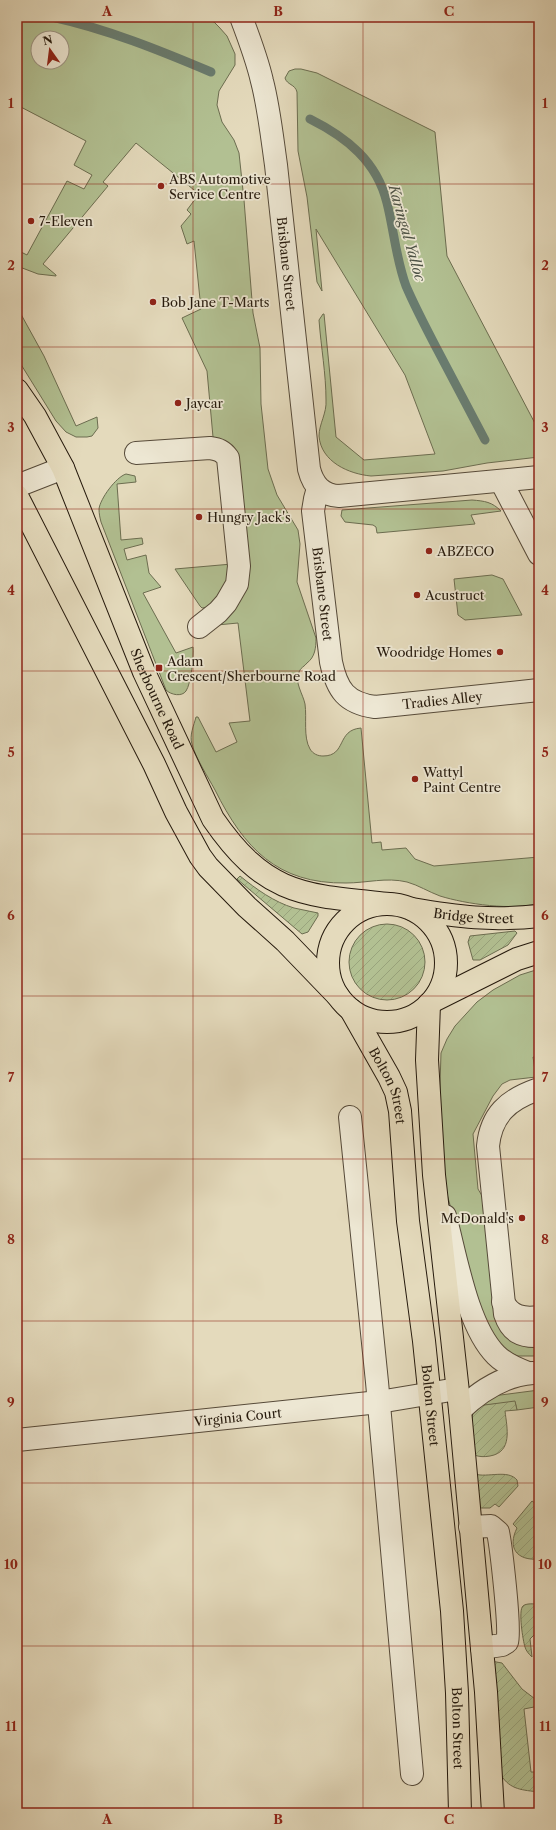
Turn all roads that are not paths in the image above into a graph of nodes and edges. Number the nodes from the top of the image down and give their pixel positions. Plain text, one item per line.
1 (240, 17) edge
2 (17, 390) edge
3 (136, 453) dead end
4 (64, 468) junction
5 (539, 477) edge
6 (501, 481) junction
7 (17, 486) edge
8 (318, 488) junction
9 (17, 496) edge
10 (539, 554) edge
11 (199, 627) dead end
12 (539, 690) edge
13 (346, 697) joint
14 (399, 906) junction
15 (539, 916) edge
16 (539, 952) edge
17 (345, 1003) junction
18 (431, 1003) junction
19 (536, 1090) dead end
20 (350, 1117) dead end
21 (434, 1175) junction
22 (503, 1302) junction
23 (539, 1317) edge
24 (539, 1336) edge
25 (533, 1373) edge
26 (457, 1389) junction
27 (429, 1394) junction
28 (379, 1402) junction
29 (460, 1410) junction
30 (17, 1440) edge
31 (412, 1774) dead end
32 (460, 1813) edge
33 (493, 1813) edge

1 - 8 street, Brisbane Street
2 - 4 main road, Sherbourne Road
3 - 11 street
4 - 7 street
4 - 14 main road, Sherbourne Road
5 - 6 street
6 - 8 street
6 - 10 street
8 - 13 street, Brisbane Street
9 - 17 main road
12 - 13 street, Tradies Alley
14 - 15 main road, Bridge Street
14 - 17 main road
14 - 18 main road
16 - 18 main road
17 - 18 main road
17 - 27 main road, Bolton Street
18 - 21 main road
19 - 22 street
20 - 28 street
21 - 25 street
21 - 26 main road
22 - 23 street
22 - 24 street
25 - 29 street
26 - 27 street, Virginia Court
26 - 29 main road
27 - 28 street, Virginia Court
27 - 32 main road, Bolton Street
28 - 30 street, Virginia Court
28 - 31 street
29 - 33 main road

